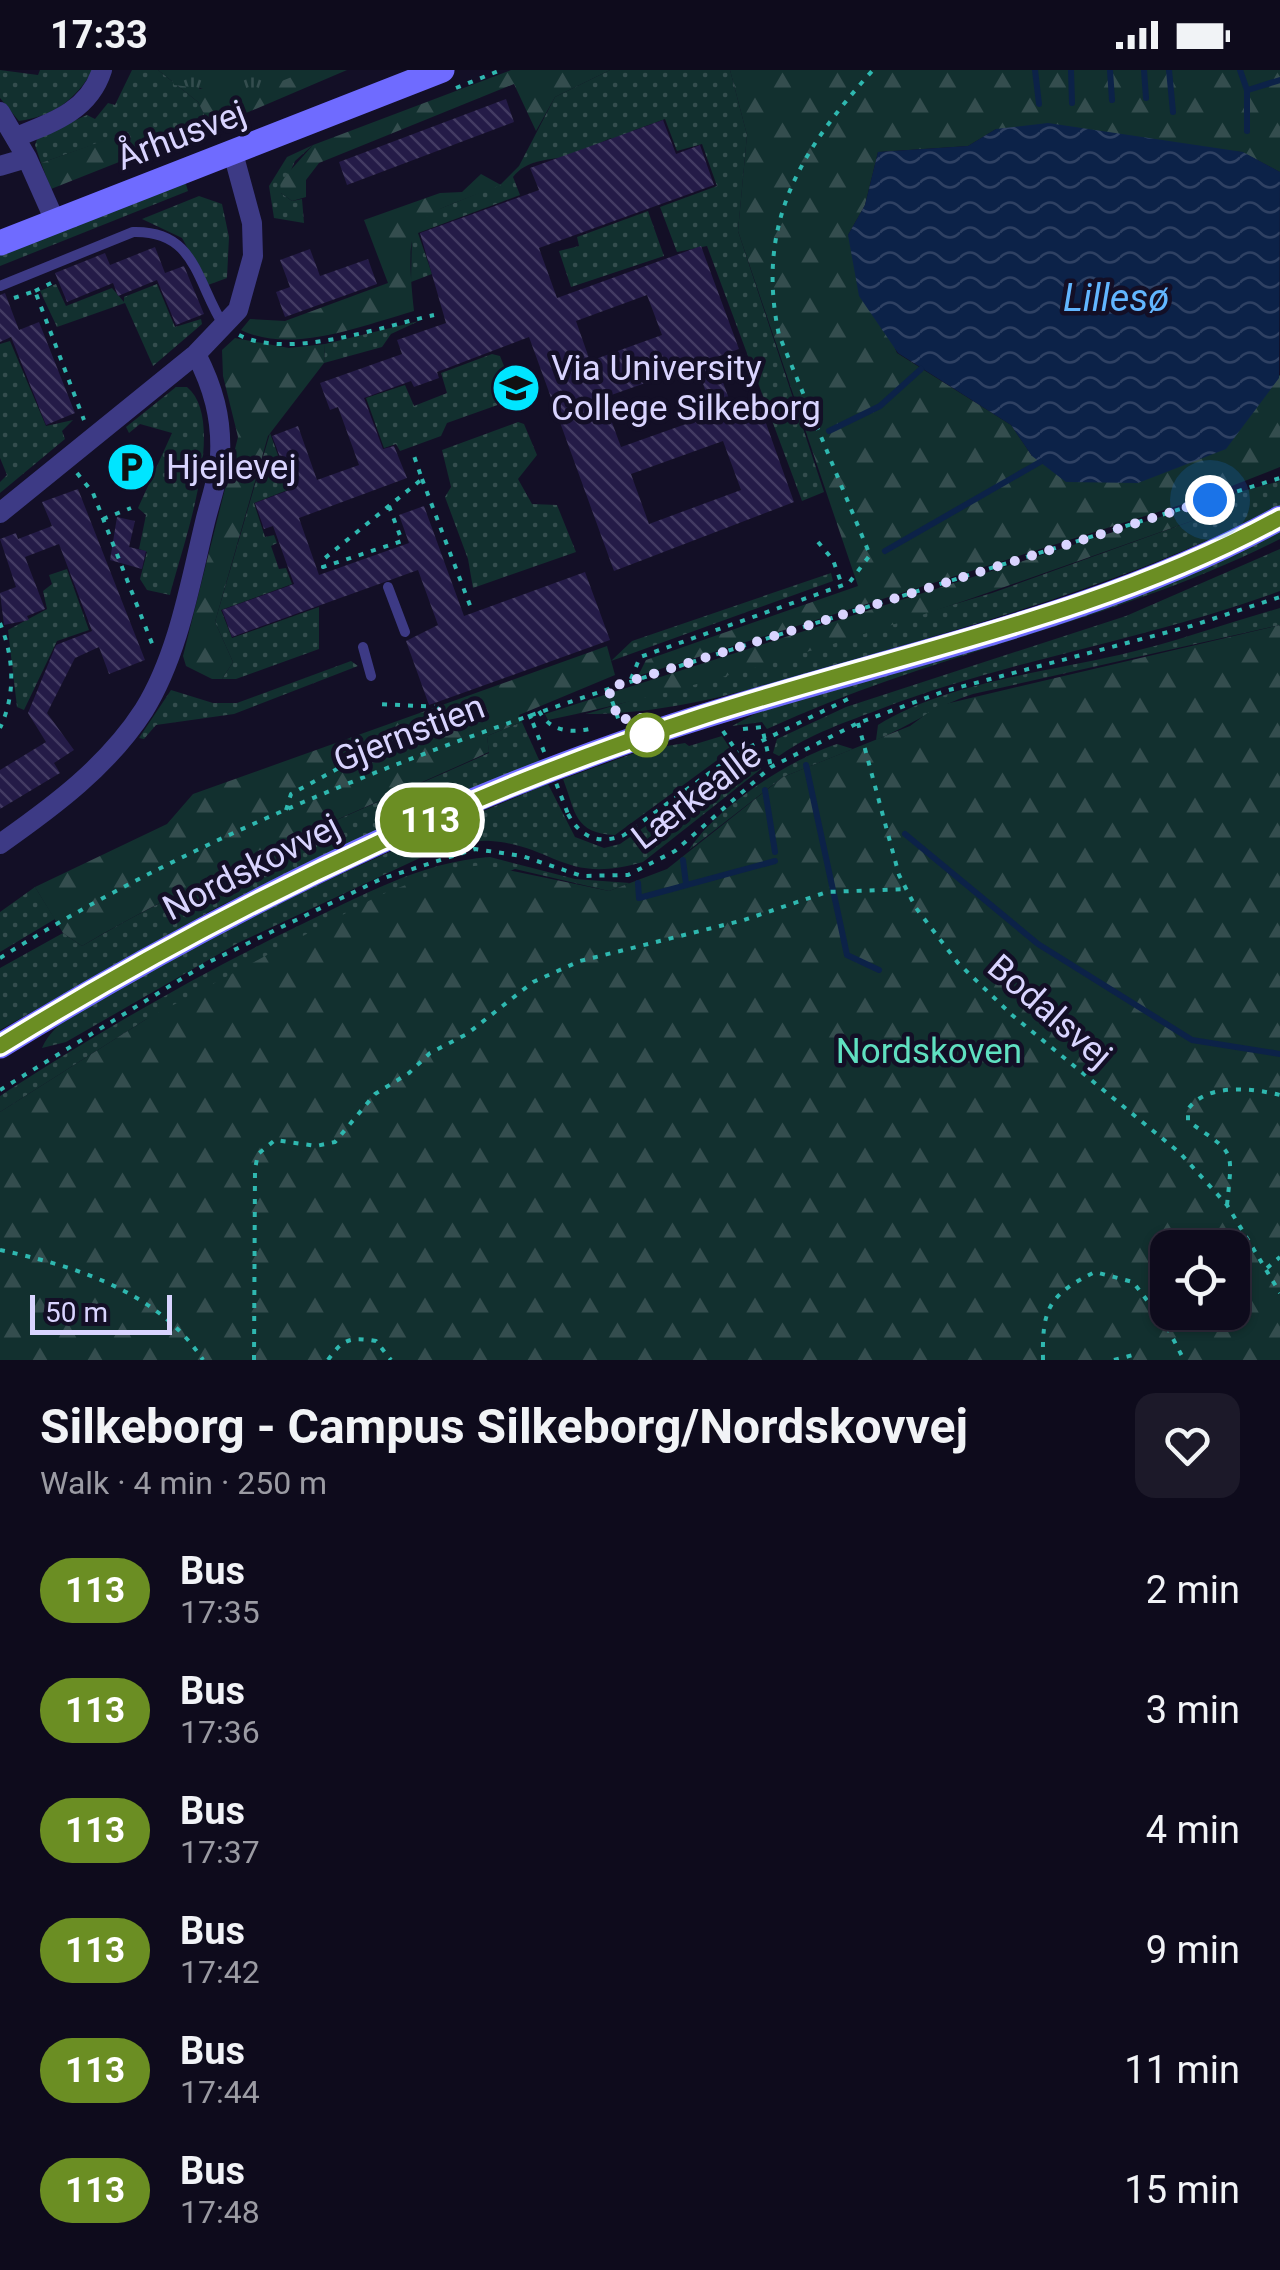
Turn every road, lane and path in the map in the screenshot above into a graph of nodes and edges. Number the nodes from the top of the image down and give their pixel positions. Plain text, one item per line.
1 (102, 70) edge
2 (442, 70) edge
3 (874, 70) edge
4 (0, 112) edge
5 (16, 138) junction
6 (233, 153) junction
7 (28, 158) junction
8 (0, 166) edge
9 (54, 222) junction
10 (0, 242) edge
11 (0, 286) edge
12 (0, 303) edge
13 (434, 315) dead end
14 (230, 330) junction
15 (196, 354) junction
16 (91, 439) junction
17 (412, 450) dead end
18 (66, 459) junction
19 (1280, 478) edge
20 (422, 479) junction
21 (389, 506) junction
22 (132, 508) dead end
23 (0, 513) edge
24 (1280, 518) edge
25 (103, 519) junction
26 (818, 542) dead end
27 (842, 585) junction
28 (388, 587) dead end
29 (1280, 597) edge
30 (471, 608) dead end
31 (0, 623) edge
32 (405, 632) dead end
33 (148, 633) dead end
34 (363, 647) dead end
35 (371, 676) dead end
36 (630, 681) junction
37 (608, 688) junction
38 (379, 704) dead end
39 (539, 710) junction
40 (529, 714) junction
41 (630, 718) dead end
42 (619, 721) junction
43 (858, 723) junction
44 (0, 728) edge
45 (725, 733) dead end
46 (737, 753) junction
47 (771, 767) junction
48 (286, 810) junction
49 (0, 844) edge
50 (906, 889) junction
51 (0, 958) edge
52 (0, 1046) edge
53 (0, 1090) edge
54 (1280, 1096) edge
55 (1227, 1205) junction
56 (0, 1250) edge
57 (1280, 1256) edge
58 (1267, 1268) junction
59 (1280, 1293) edge
60 (203, 1360) edge
61 (254, 1360) edge
62 (328, 1360) edge
63 (391, 1360) edge
64 (1043, 1360) edge
65 (1114, 1360) edge
66 (1138, 1360) edge
67 (1184, 1360) edge

1 - 5 street
2 - 6 street, Århusvej
3 - 27 path
4 - 5 street
5 - 7 street
6 - 9 street, Århusvej
6 - 14 street
7 - 8 street
7 - 9 street
9 - 10 street, Århusvej
11 - 14 lane
12 - 16 path
13 - 14 path
14 - 15 street
15 - 16 street
15 - 49 street
16 - 18 street
17 - 20 path
18 - 23 street
18 - 25 path
19 - 36 path, Gjernstien
20 - 21 path
20 - 30 path
21 - 21 path
22 - 25 path
24 - 52 street, Nordskovvej
25 - 33 path
26 - 27 path
27 - 36 path
28 - 32 lane
29 - 43 path, Lærkeallé
31 - 44 path
34 - 35 lane
36 - 37 path, Gjernstien
37 - 39 path, Gjernstien
37 - 42 path
38 - 48 path
39 - 40 path, Gjernstien
39 - 42 path
40 - 46 path, bridge
40 - 48 path, Gjernstien
41 - 42 path
43 - 47 path, Lærkeallé
43 - 50 path, Bodalsvej
45 - 46 path
46 - 47 path
47 - 53 path, Lærkeallé
48 - 51 path, Gjernstien
50 - 55 path, Bodalsvej
50 - 61 path
54 - 55 path
55 - 58 path, Bodalsvej
56 - 60 path
57 - 58 path
58 - 59 path, Bodalsvej
62 - 63 path
64 - 67 path
65 - 66 path

